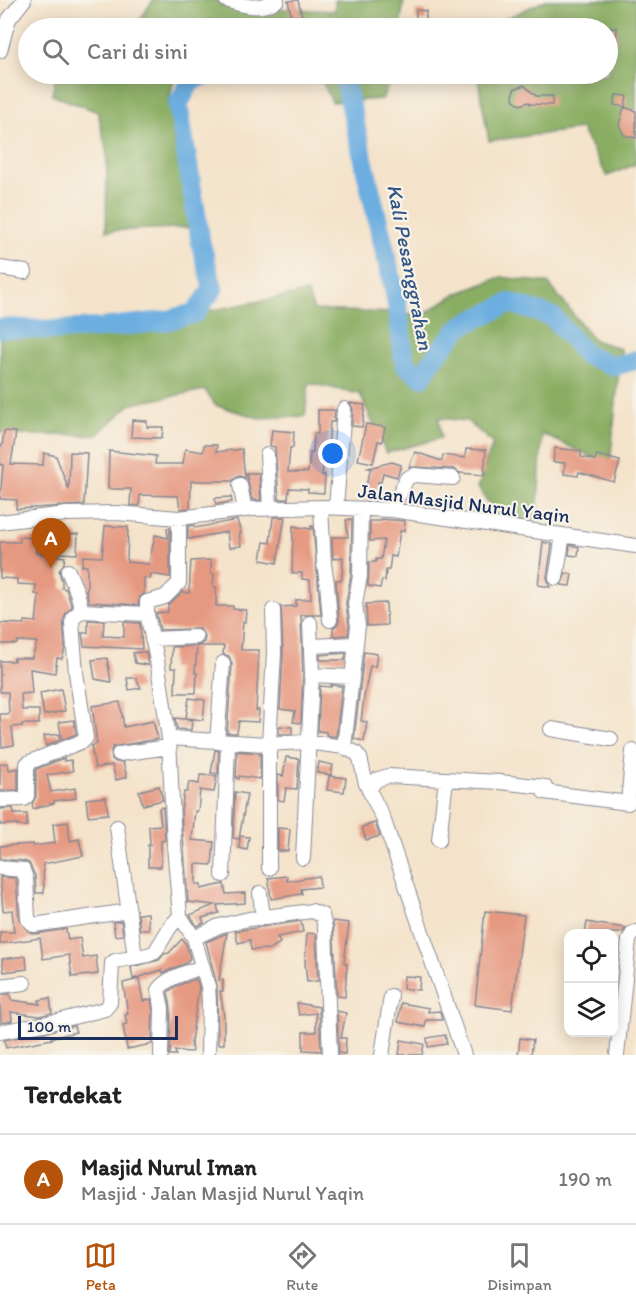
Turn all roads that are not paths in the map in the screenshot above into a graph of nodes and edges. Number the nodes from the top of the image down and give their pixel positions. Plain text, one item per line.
1 (24, 0) edge
2 (226, 0) edge
3 (277, 0) edge
4 (2, 32) edge
5 (0, 51) edge
6 (0, 268) edge
7 (25, 272) dead end
8 (344, 409) dead end
9 (267, 455) dead end
10 (453, 478) dead end
11 (240, 485) dead end
12 (321, 507) junction
13 (336, 507) junction
14 (270, 508) junction
15 (361, 509) junction
16 (244, 510) junction
17 (392, 510) junction
18 (179, 518) junction
19 (0, 522) edge
20 (563, 535) junction
21 (636, 546) edge
22 (68, 571) dead end
23 (556, 578) dead end
24 (329, 602) junction
25 (355, 604) junction
26 (273, 610) dead end
27 (82, 611) junction
28 (147, 614) junction
29 (330, 620) dead end
30 (310, 623) dead end
31 (196, 637) dead end
32 (152, 639) junction
33 (355, 645) junction
34 (312, 646) junction
35 (224, 663) dead end
36 (312, 675) junction
37 (351, 677) junction
38 (551, 729) dead end
39 (611, 739) dead end
40 (169, 742) junction
41 (222, 742) junction
42 (310, 743) junction
43 (269, 744) junction
44 (344, 747) junction
45 (633, 751) dead end
46 (118, 754) dead end
47 (446, 779) junction
48 (369, 790) junction
49 (0, 800) edge
50 (117, 827) dead end
51 (440, 840) dead end
52 (303, 858) dead end
53 (0, 868) edge
54 (268, 868) dead end
55 (223, 875) dead end
56 (260, 893) dead end
57 (129, 911) junction
58 (180, 916) junction
59 (263, 918) junction
60 (636, 932) edge
61 (194, 938) junction
62 (135, 957) junction
63 (203, 967) junction
64 (24, 982) dead end
65 (0, 986) edge
66 (391, 996) dead end
67 (0, 1032) edge
68 (156, 1054) edge
69 (208, 1055) edge
70 (330, 1055) edge
71 (382, 1055) edge
72 (464, 1055) edge
73 (617, 1055) edge

1 - 4 street
2 - 3 street
4 - 5 street
6 - 7 street
8 - 13 street
9 - 14 street
10 - 17 street
11 - 16 street
12 - 13 street, Jalan Masjid Nurul Yaqin
12 - 14 street, Jalan Masjid Nurul Yaqin
12 - 24 street
13 - 15 street, Jalan Masjid Nurul Yaqin
14 - 16 street, Jalan Masjid Nurul Yaqin
15 - 17 street, Jalan Masjid Nurul Yaqin
15 - 25 street
16 - 18 street, Jalan Masjid Nurul Yaqin
17 - 20 street, Jalan Masjid Nurul Yaqin
18 - 19 street, Jalan Masjid Nurul Yaqin
18 - 28 street
20 - 21 street, Jalan Masjid Nurul Yaqin
20 - 23 street
22 - 27 street
24 - 25 street
24 - 29 street
25 - 33 street
26 - 43 street
27 - 28 street
27 - 49 street
28 - 32 street
30 - 34 street
31 - 32 street
32 - 40 street
33 - 34 street
33 - 37 street
34 - 36 street
35 - 41 street
36 - 37 street
36 - 42 street
37 - 44 street
38 - 39 street
40 - 41 street
40 - 46 street
40 - 58 street
41 - 43 street
41 - 55 street
42 - 43 street
42 - 44 street
42 - 52 street
43 - 54 street
44 - 48 street
45 - 47 street
47 - 48 street
47 - 51 street
48 - 72 street
50 - 57 street
53 - 57 street
56 - 59 street
57 - 62 street
58 - 61 street
58 - 62 street
59 - 61 street
59 - 70 street
60 - 73 street
61 - 63 street
62 - 67 street
63 - 68 street
63 - 69 street
64 - 65 street
66 - 71 street

